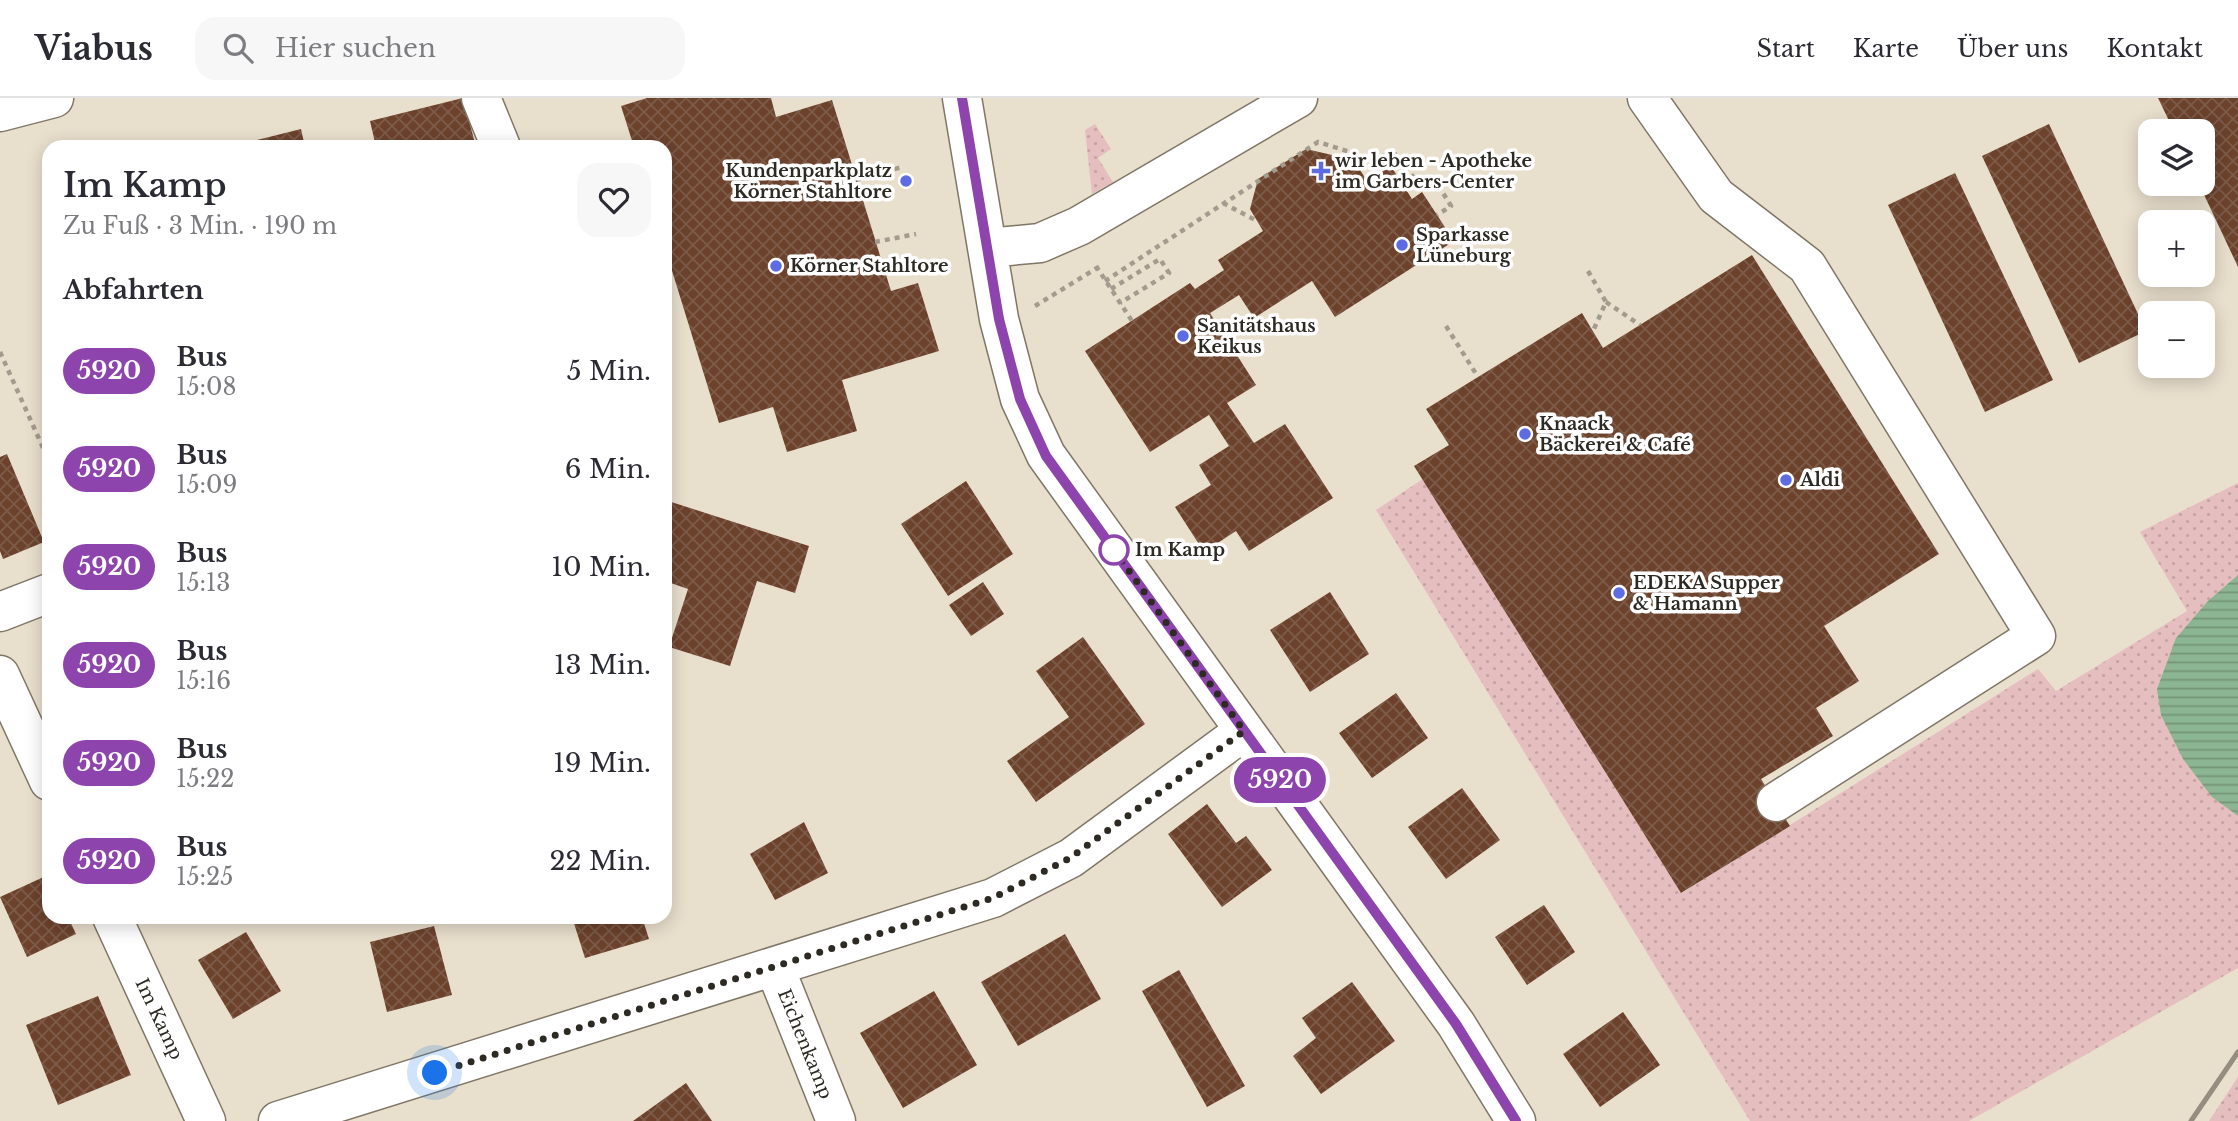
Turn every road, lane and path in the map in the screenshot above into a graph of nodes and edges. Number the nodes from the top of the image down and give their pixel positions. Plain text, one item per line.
1 (54, 98) edge
2 (481, 98) edge
3 (962, 98) edge
4 (1298, 98) edge
5 (1647, 98) edge
6 (0, 112) edge
7 (498, 140) edge
8 (1334, 147) junction
9 (1331, 155) dead end
10 (902, 166) dead end
11 (856, 180) dead end
12 (1223, 203) junction
13 (1437, 215) dead end
14 (1256, 221) dead end
15 (916, 234) dead end
16 (875, 242) dead end
17 (987, 248) junction
18 (1588, 271) dead end
19 (1105, 281) junction
20 (1111, 289) junction
21 (1606, 302) junction
22 (1120, 303) junction
23 (999, 319) junction
24 (1132, 321) dead end
25 (1640, 325) dead end
26 (1446, 326) dead end
27 (1593, 331) dead end
28 (0, 352) edge
29 (1478, 377) dead end
30 (42, 445) edge
31 (42, 596) edge
32 (0, 612) edge
33 (0, 675) edge
34 (1244, 731) junction
35 (42, 766) edge
36 (1776, 802) dead end
37 (115, 924) edge
38 (775, 968) junction
39 (206, 1121) edge
40 (278, 1121) edge
41 (836, 1121) edge
42 (1516, 1121) edge

1 - 6 street
2 - 7 street
3 - 17 street
4 - 17 street
5 - 36 street
8 - 9 path
8 - 12 path
8 - 13 path
10 - 11 path
12 - 14 path
12 - 19 path
15 - 16 path
17 - 23 street
18 - 21 path
19 - 20 path
19 - 23 path
20 - 22 path
20 - 22 path
21 - 25 path
21 - 27 path
22 - 24 path
23 - 34 street
26 - 29 path
28 - 30 path
31 - 32 street
33 - 35 street
34 - 38 street
34 - 42 street
37 - 39 street, Im Kamp
38 - 40 street
38 - 41 street, Eichenkamp

